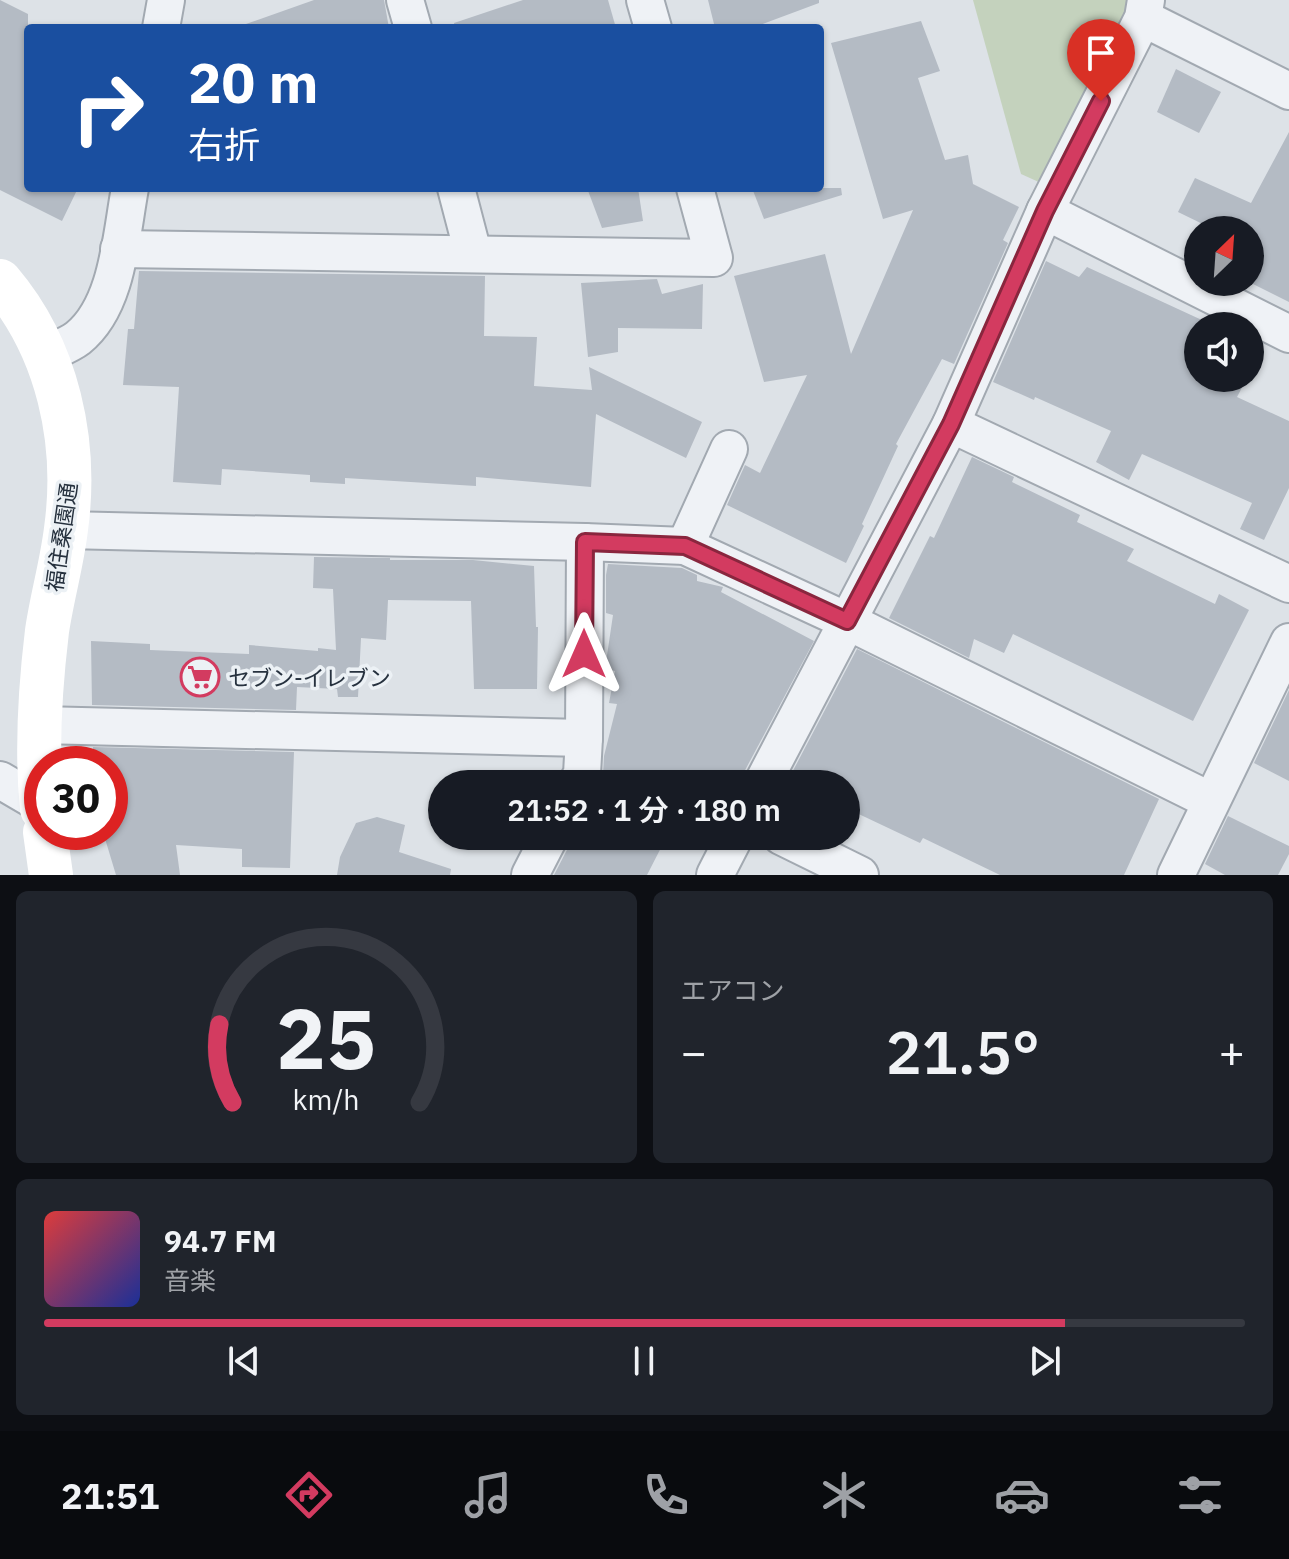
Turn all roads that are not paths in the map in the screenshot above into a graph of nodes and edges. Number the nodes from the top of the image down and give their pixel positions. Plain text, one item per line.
1 (166, 0) edge
2 (405, 0) edge
3 (645, 0) edge
4 (1145, 9) edge
5 (162, 24) edge
6 (412, 24) edge
7 (652, 24) edge
8 (1289, 91) edge
9 (129, 192) edge
10 (457, 192) edge
11 (696, 192) edge
12 (1045, 211) junction
13 (119, 249) junction
14 (473, 253) junction
15 (0, 281) edge
16 (1289, 334) edge
17 (45, 355) junction
18 (951, 424) junction
19 (729, 449) dead end
20 (66, 530) junction
21 (585, 542) junction
22 (685, 546) junction
23 (1289, 584) edge
24 (847, 621) junction
25 (1289, 642) edge
26 (40, 725) junction
27 (584, 738) junction
28 (41, 746) edge
29 (582, 770) edge
30 (769, 770) edge
31 (0, 780) edge
32 (24, 795) edge
33 (1211, 801) junction
34 (48, 850) edge
35 (543, 850) edge
36 (728, 850) edge
37 (809, 850) edge
38 (51, 875) edge
39 (530, 875) edge
40 (715, 875) edge
41 (860, 875) edge
42 (1176, 875) edge

1 - 5 street
2 - 6 street
3 - 7 street
4 - 8 street
4 - 12 street
9 - 13 street
10 - 14 street
11 - 14 street
12 - 16 street
12 - 18 street
13 - 14 street
13 - 17 street
15 - 17 street, 福住桑園通
17 - 20 street, 福住桑園通
18 - 23 street
18 - 24 street
19 - 22 street
20 - 21 street
20 - 26 street, 福住桑園通
21 - 22 street
21 - 27 street
22 - 24 street
24 - 30 street
24 - 33 street
25 - 33 street
26 - 27 street
26 - 28 street, 福住桑園通
27 - 29 street
31 - 32 street
33 - 42 street
34 - 38 street
35 - 39 street
36 - 40 street
37 - 41 street

